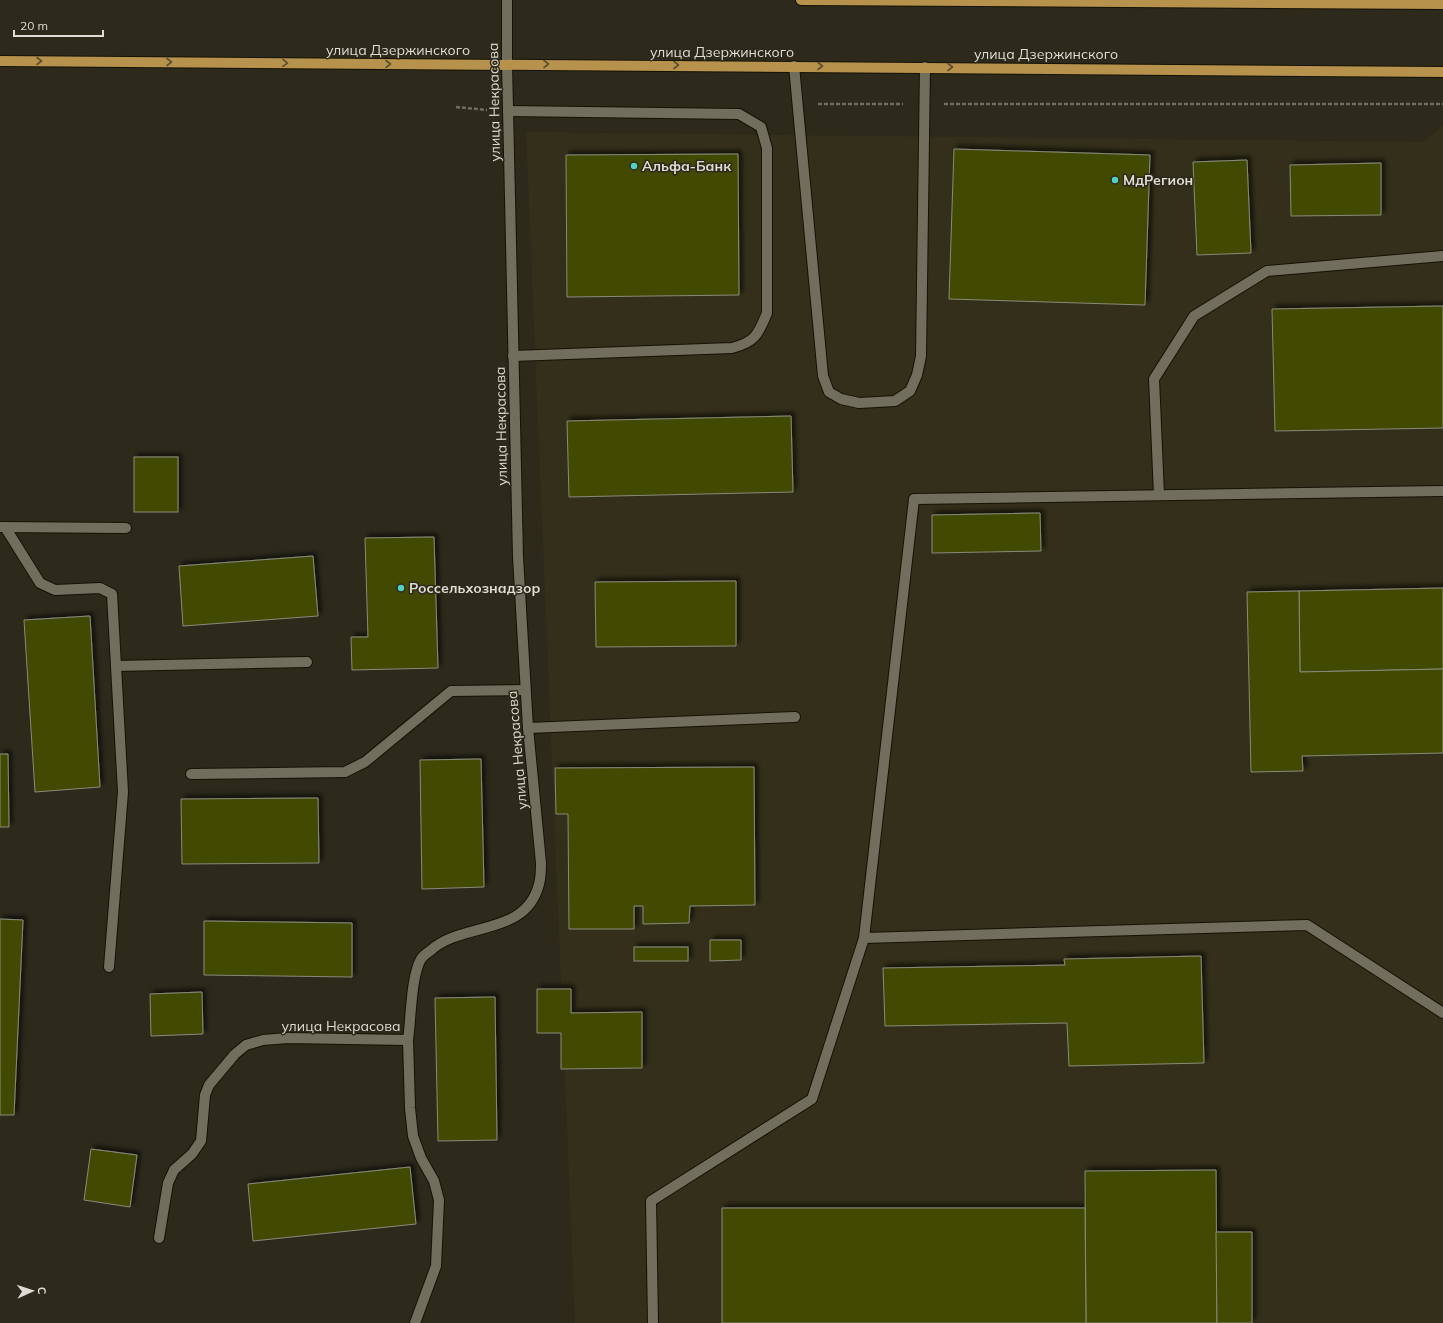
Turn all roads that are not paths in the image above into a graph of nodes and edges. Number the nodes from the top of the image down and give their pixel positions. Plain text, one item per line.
1 (507, 0) edge
2 (801, 0) edge
3 (845, 0) edge
4 (1019, 0) edge
5 (1443, 4) edge
6 (0, 61) edge
7 (507, 64) junction
8 (794, 66) junction
9 (925, 67) junction
10 (1443, 72) edge
11 (508, 111) junction
12 (1443, 256) edge
13 (513, 356) junction
14 (1443, 491) edge
15 (1160, 495) junction
16 (2, 527) edge
17 (126, 528) dead end
18 (307, 662) dead end
19 (116, 666) junction
20 (525, 690) junction
21 (795, 717) dead end
22 (528, 728) junction
23 (191, 774) dead end
24 (864, 938) junction
25 (109, 967) dead end
26 (1443, 1013) edge
27 (408, 1040) junction
28 (159, 1238) dead end
29 (415, 1323) edge
30 (653, 1323) edge

1 - 7 street, улица Некрасова
2 - 3 main road
3 - 4 main road
4 - 5 main road
6 -> 7 main road, улица Дзержинского
7 -> 8 main road, улица Дзержинского
7 - 11 street, улица Некрасова
8 -> 9 main road, улица Дзержинского
8 - 9 street
9 -> 10 main road, улица Дзержинского
11 - 13 street, улица Некрасова
11 - 13 street
12 - 15 street
13 - 20 street, улица Некрасова
14 - 15 street
15 - 24 street
16 - 17 street
16 - 19 street
18 - 19 street
19 - 25 street
20 - 22 street, улица Некрасова
20 - 23 street
21 - 22 street
22 - 27 street, улица Некрасова
24 - 26 street
24 - 30 street
27 - 28 street, улица Некрасова
27 - 29 street

